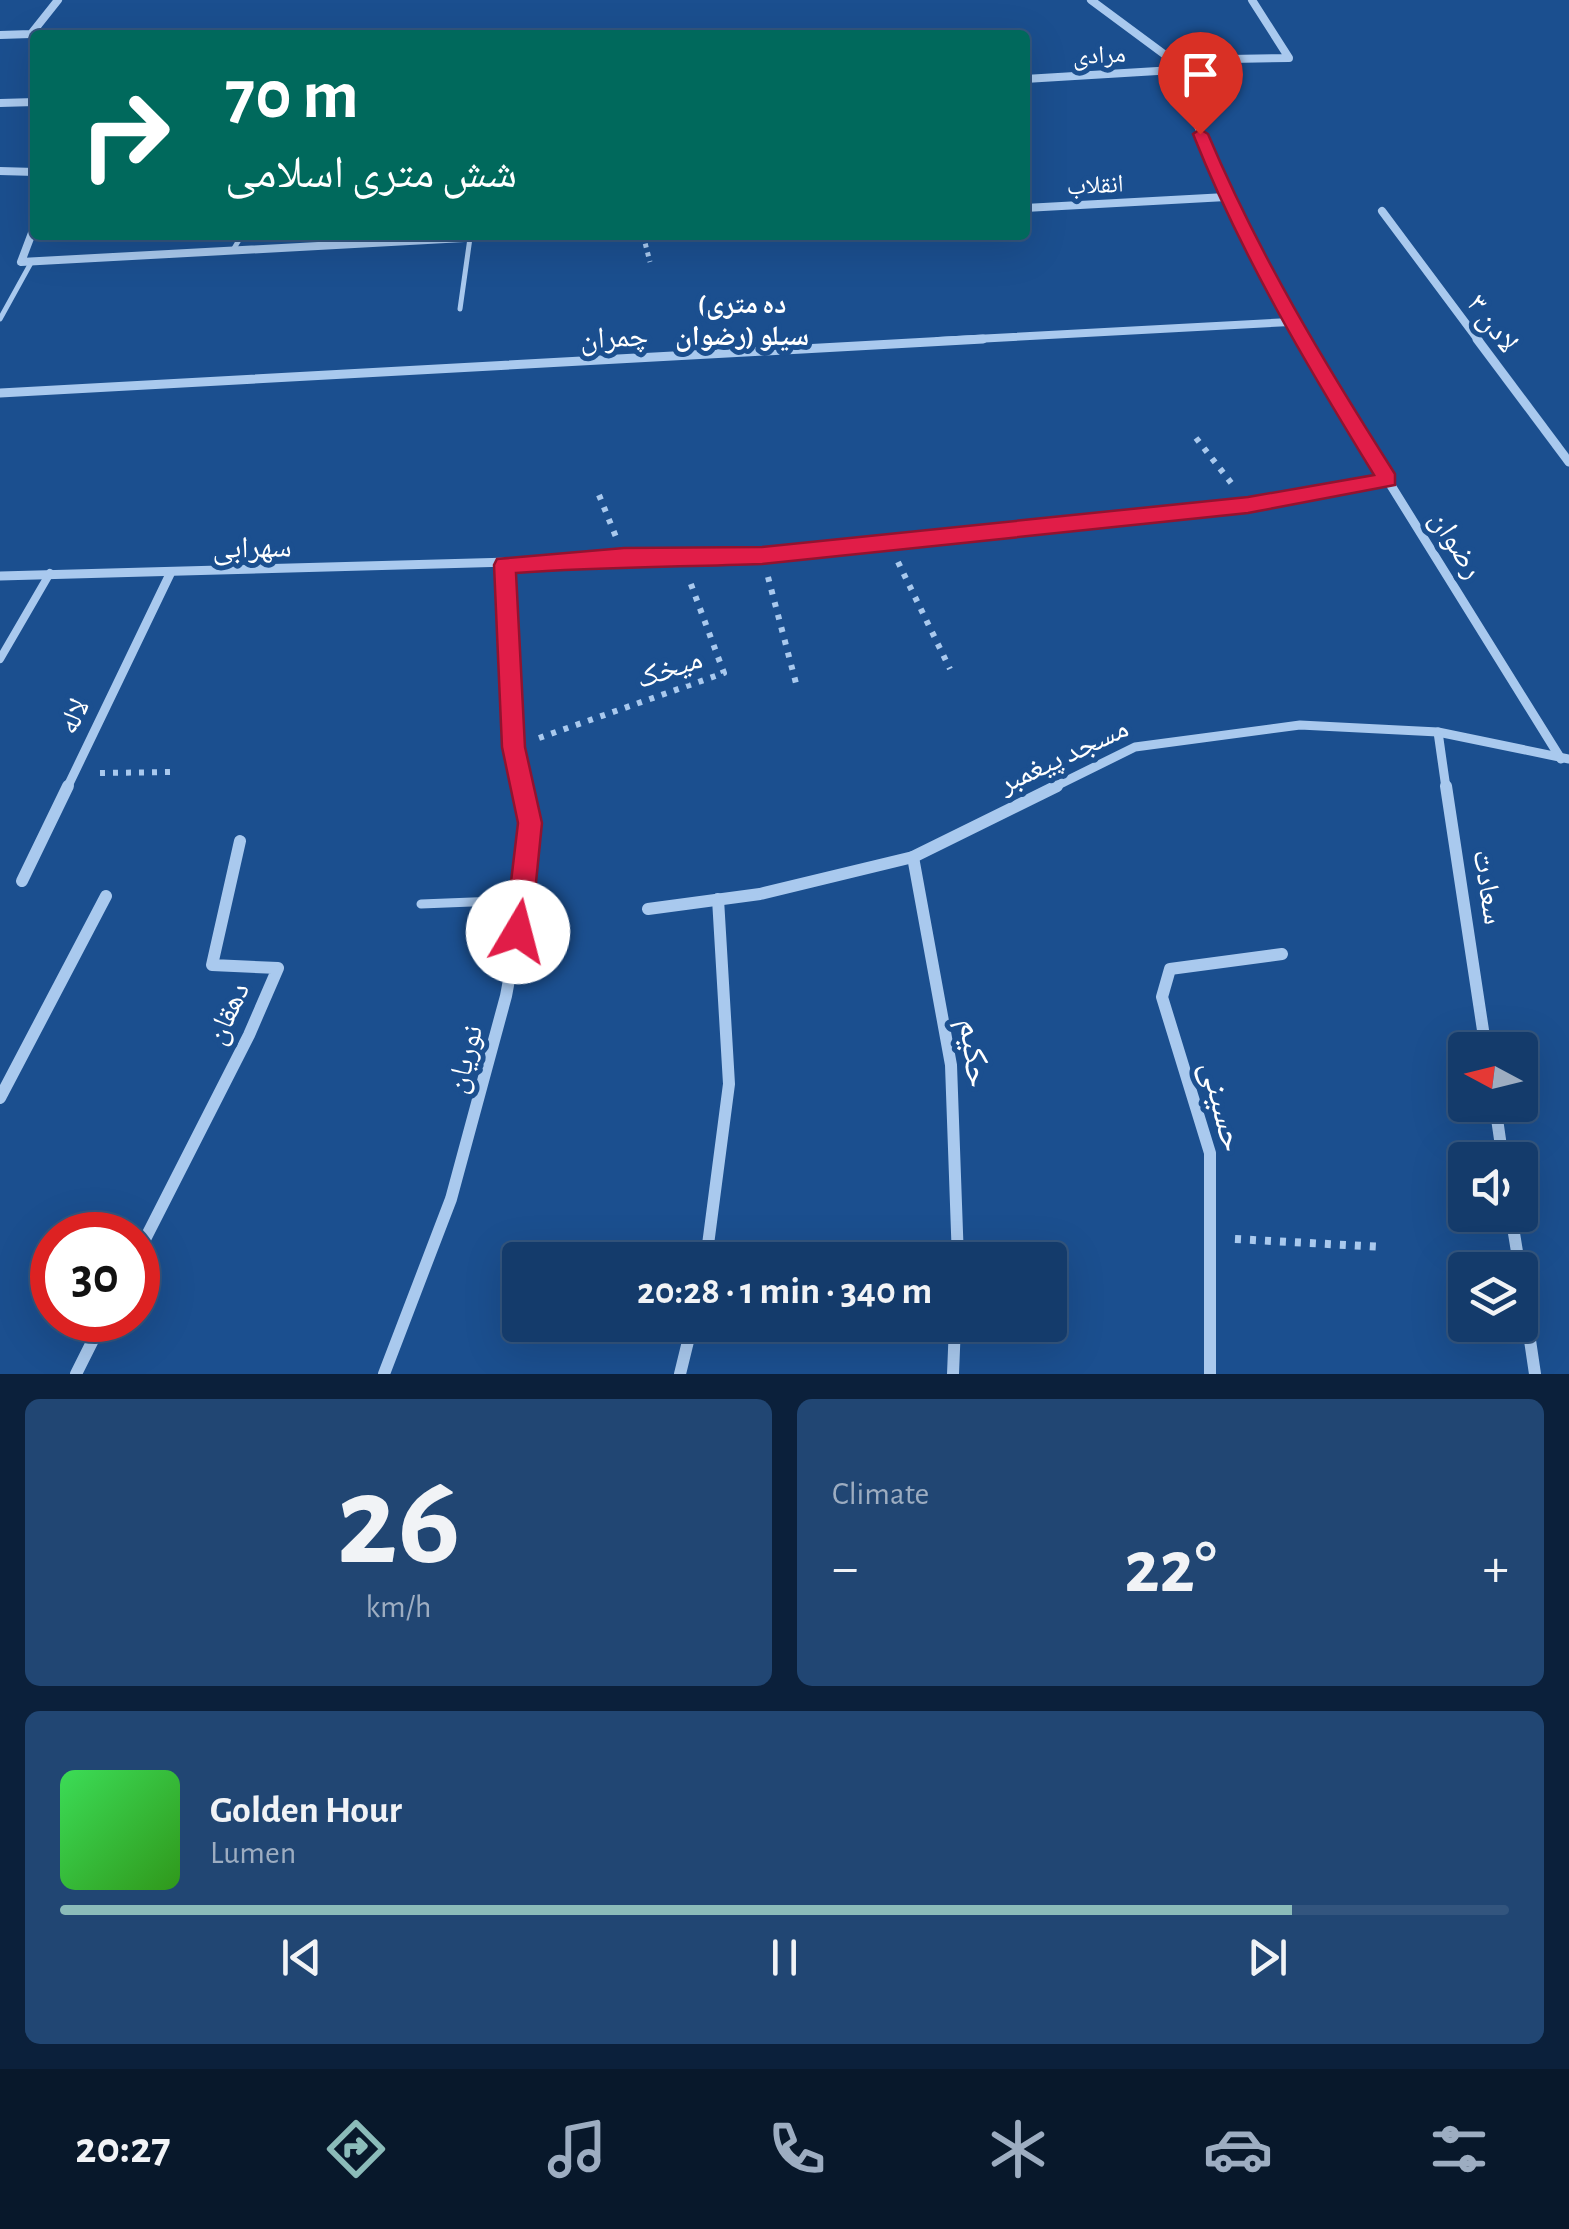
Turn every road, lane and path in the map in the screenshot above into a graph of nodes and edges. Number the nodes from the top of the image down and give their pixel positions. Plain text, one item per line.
1 (58, 0) edge
2 (1091, 0) edge
3 (1252, 0) edge
4 (34, 30) edge
5 (30, 34) edge
6 (0, 35) edge
7 (1172, 60) junction
8 (1174, 70) junction
9 (1030, 79) edge
10 (30, 102) edge
11 (0, 103) edge
12 (0, 171) edge
13 (30, 172) edge
14 (1226, 197) junction
15 (1030, 208) edge
16 (1382, 211) dead end
17 (30, 238) edge
18 (239, 240) edge
19 (431, 240) edge
20 (470, 240) edge
21 (645, 240) edge
22 (234, 250) junction
23 (32, 261) junction
24 (650, 262) dead end
25 (460, 309) dead end
26 (0, 320) edge
27 (1290, 322) junction
28 (0, 393) edge
29 (1196, 438) dead end
30 (1569, 462) edge
31 (1388, 480) junction
32 (599, 495) dead end
33 (1248, 505) junction
34 (888, 542) junction
35 (762, 555) junction
36 (624, 556) junction
37 (681, 559) junction
38 (504, 565) junction
39 (50, 573) junction
40 (170, 574) junction
41 (0, 576) edge
42 (0, 659) edge
43 (950, 669) dead end
44 (797, 687) dead end
45 (1438, 732) junction
46 (514, 747) junction
47 (1565, 759) edge
48 (174, 772) dead end
49 (73, 773) junction
50 (240, 840) dead end
51 (913, 856) junction
52 (22, 881) dead end
53 (106, 896) dead end
54 (718, 899) junction
55 (524, 900) junction
56 (421, 904) dead end
57 (648, 909) dead end
58 (1282, 954) dead end
59 (1483, 1032) edge
60 (0, 1098) edge
61 (158, 1212) edge
62 (1211, 1237) junction
63 (708, 1242) edge
64 (957, 1242) edge
65 (1383, 1247) dead end
66 (92, 1342) edge
67 (688, 1342) edge
68 (954, 1342) edge
69 (1531, 1342) edge
70 (76, 1374) edge
71 (384, 1374) edge
72 (680, 1374) edge
73 (953, 1374) edge
74 (1210, 1374) edge
75 (1536, 1374) edge

1 - 4 street
2 - 7 street
3 - 7 street
5 - 6 street
7 - 8 street, رضوان
8 - 9 street, مرادی
8 - 14 street, رضوان
10 - 11 street
12 - 13 street
14 - 15 street, انقلاب
14 - 27 street, رضوان
16 - 30 street, لادن ۳
17 - 23 street
18 - 22 lane
19 - 22 street
20 - 25 lane
21 - 24 path
22 - 23 street
23 - 26 lane
27 - 28 street, چمران
27 - 31 street, رضوان
29 - 33 path
31 - 33 street, سهرابی
31 - 47 street, رضوان
32 - 36 path
33 - 34 street, سهرابی
34 - 35 street, سهرابی
34 - 43 path
35 - 37 street, سهرابی
35 - 44 path
36 - 37 street, سهرابی
36 - 38 street, سهرابی
37 - 46 path, میخک
38 - 40 street, سهرابی
38 - 46 street, نوریان
39 - 40 street, سهرابی
39 - 41 street, سهرابی
39 - 42 lane
40 - 49 street, لاله
45 - 47 street, مسجد پیغمبر
45 - 51 street, مسجد پیغمبر
45 - 59 street, سعادت
46 - 55 street, نوریان
48 - 49 path
49 - 52 street, لاله
50 - 61 street, دهقان
51 - 54 street, مسجد پیغمبر
51 - 64 street, حکیم
53 - 60 street
54 - 57 street, مسجد پیغمبر
54 - 63 street
55 - 56 lane
55 - 71 street, نوریان
58 - 62 street, حسینی
62 - 65 path
62 - 74 street, حسینی
66 - 70 street
67 - 72 street
68 - 73 street
69 - 75 street

